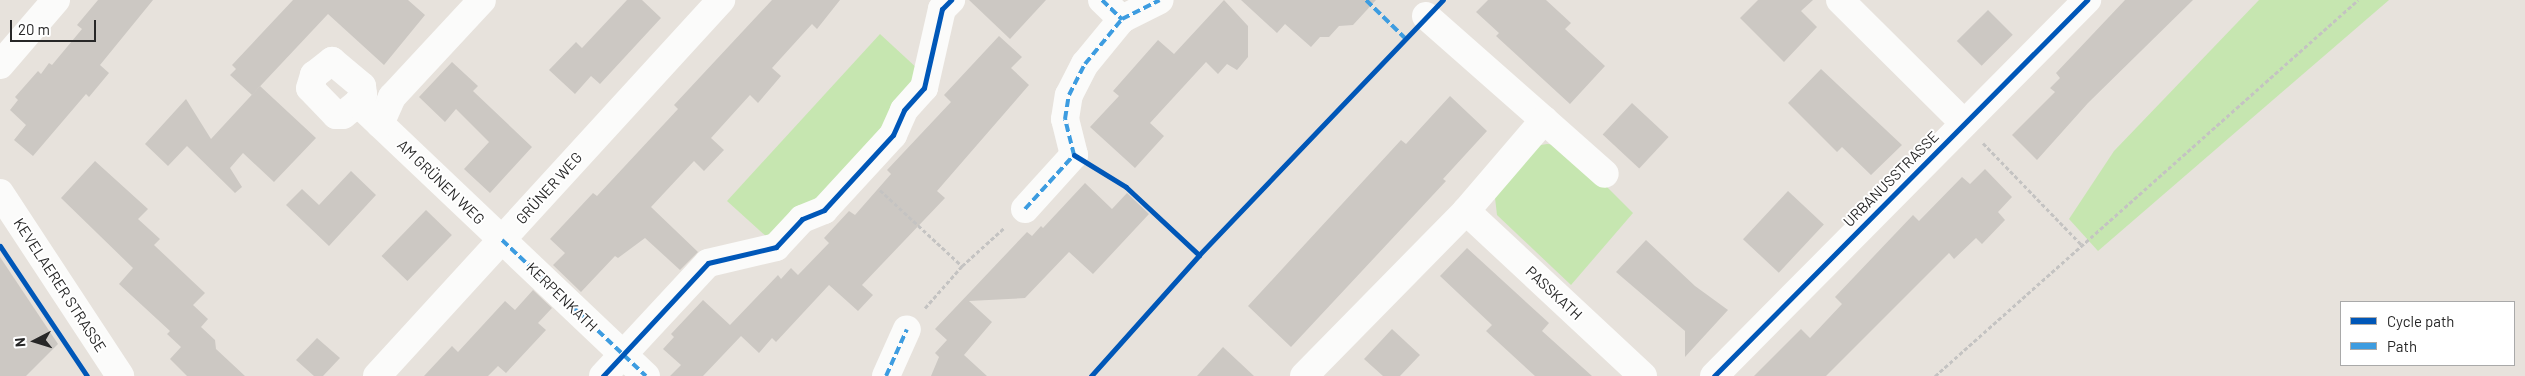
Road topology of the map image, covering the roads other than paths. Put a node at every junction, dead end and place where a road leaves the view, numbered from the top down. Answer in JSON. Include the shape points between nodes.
{"nodes":[{"id":1,"x":56,"y":0,"type":"edge"},
{"id":2,"x":482,"y":0,"type":"edge"},
{"id":3,"x":721,"y":0,"type":"edge"},
{"id":4,"x":951,"y":0,"type":"edge"},
{"id":5,"x":1102,"y":0,"type":"edge"},
{"id":6,"x":1160,"y":0,"type":"edge"},
{"id":7,"x":1840,"y":0,"type":"edge"},
{"id":8,"x":2087,"y":0,"type":"edge"},
{"id":9,"x":1426,"y":16,"type":"dead end"},
{"id":10,"x":1122,"y":18,"type":"junction"},
{"id":11,"x":0,"y":65,"type":"edge"},
{"id":12,"x":358,"y":103,"type":"dead end"},
{"id":13,"x":1544,"y":120,"type":"junction"},
{"id":14,"x":1964,"y":123,"type":"junction"},
{"id":15,"x":380,"y":124,"type":"junction"},
{"id":16,"x":1604,"y":174,"type":"dead end"},
{"id":17,"x":0,"y":194,"type":"edge"},
{"id":18,"x":1025,"y":209,"type":"road end"},
{"id":19,"x":1466,"y":211,"type":"junction"},
{"id":20,"x":502,"y":240,"type":"junction"},
{"id":21,"x":907,"y":329,"type":"road end"},
{"id":22,"x":622,"y":355,"type":"junction"},
{"id":23,"x":120,"y":376,"type":"edge"},
{"id":24,"x":377,"y":376,"type":"edge"},
{"id":25,"x":603,"y":376,"type":"edge"},
{"id":26,"x":646,"y":376,"type":"edge"},
{"id":27,"x":886,"y":376,"type":"edge"},
{"id":28,"x":1304,"y":376,"type":"edge"},
{"id":29,"x":1643,"y":376,"type":"edge"},
{"id":30,"x":1714,"y":376,"type":"edge"}],
"edges":[{"from":1,"to":11,"type":"street"},
{"from":2,"to":15,"type":"street","via":[[392,97]]},
{"from":3,"to":20,"type":"street","name":"GRÜNER WEG"},
{"from":4,"to":22,"type":"street","via":[[942,9],[924,88],[904,110],[893,135],[824,210],[802,219],[776,247],[708,263]]},
{"from":5,"to":10,"type":"street"},
{"from":6,"to":10,"type":"street"},
{"from":7,"to":14,"type":"street"},
{"from":8,"to":14,"type":"street","name":"URBANUSSTRASSE"},
{"from":9,"to":13,"type":"street"},
{"from":10,"to":18,"type":"street","via":[[1085,64],[1069,95],[1065,119],[1074,155]]},
{"from":12,"to":15,"type":"street","name":"AM GRÜNEN WEG"},
{"from":13,"to":16,"type":"street"},
{"from":13,"to":19,"type":"street"},
{"from":14,"to":30,"type":"street","name":"URBANUSSTRASSE"},
{"from":15,"to":20,"type":"street","name":"AM GRÜNEN WEG"},
{"from":17,"to":23,"type":"street","name":"KEVELAERER STRASSE"},
{"from":19,"to":28,"type":"street"},
{"from":19,"to":29,"type":"street","name":"PASSKATH"},
{"from":20,"to":22,"type":"street","name":"KERPENKATH"},
{"from":20,"to":24,"type":"street","name":"GRÜNER WEG"},
{"from":21,"to":27,"type":"street"},
{"from":22,"to":25,"type":"street"},
{"from":22,"to":26,"type":"street","name":"KERPENKATH"}]}
